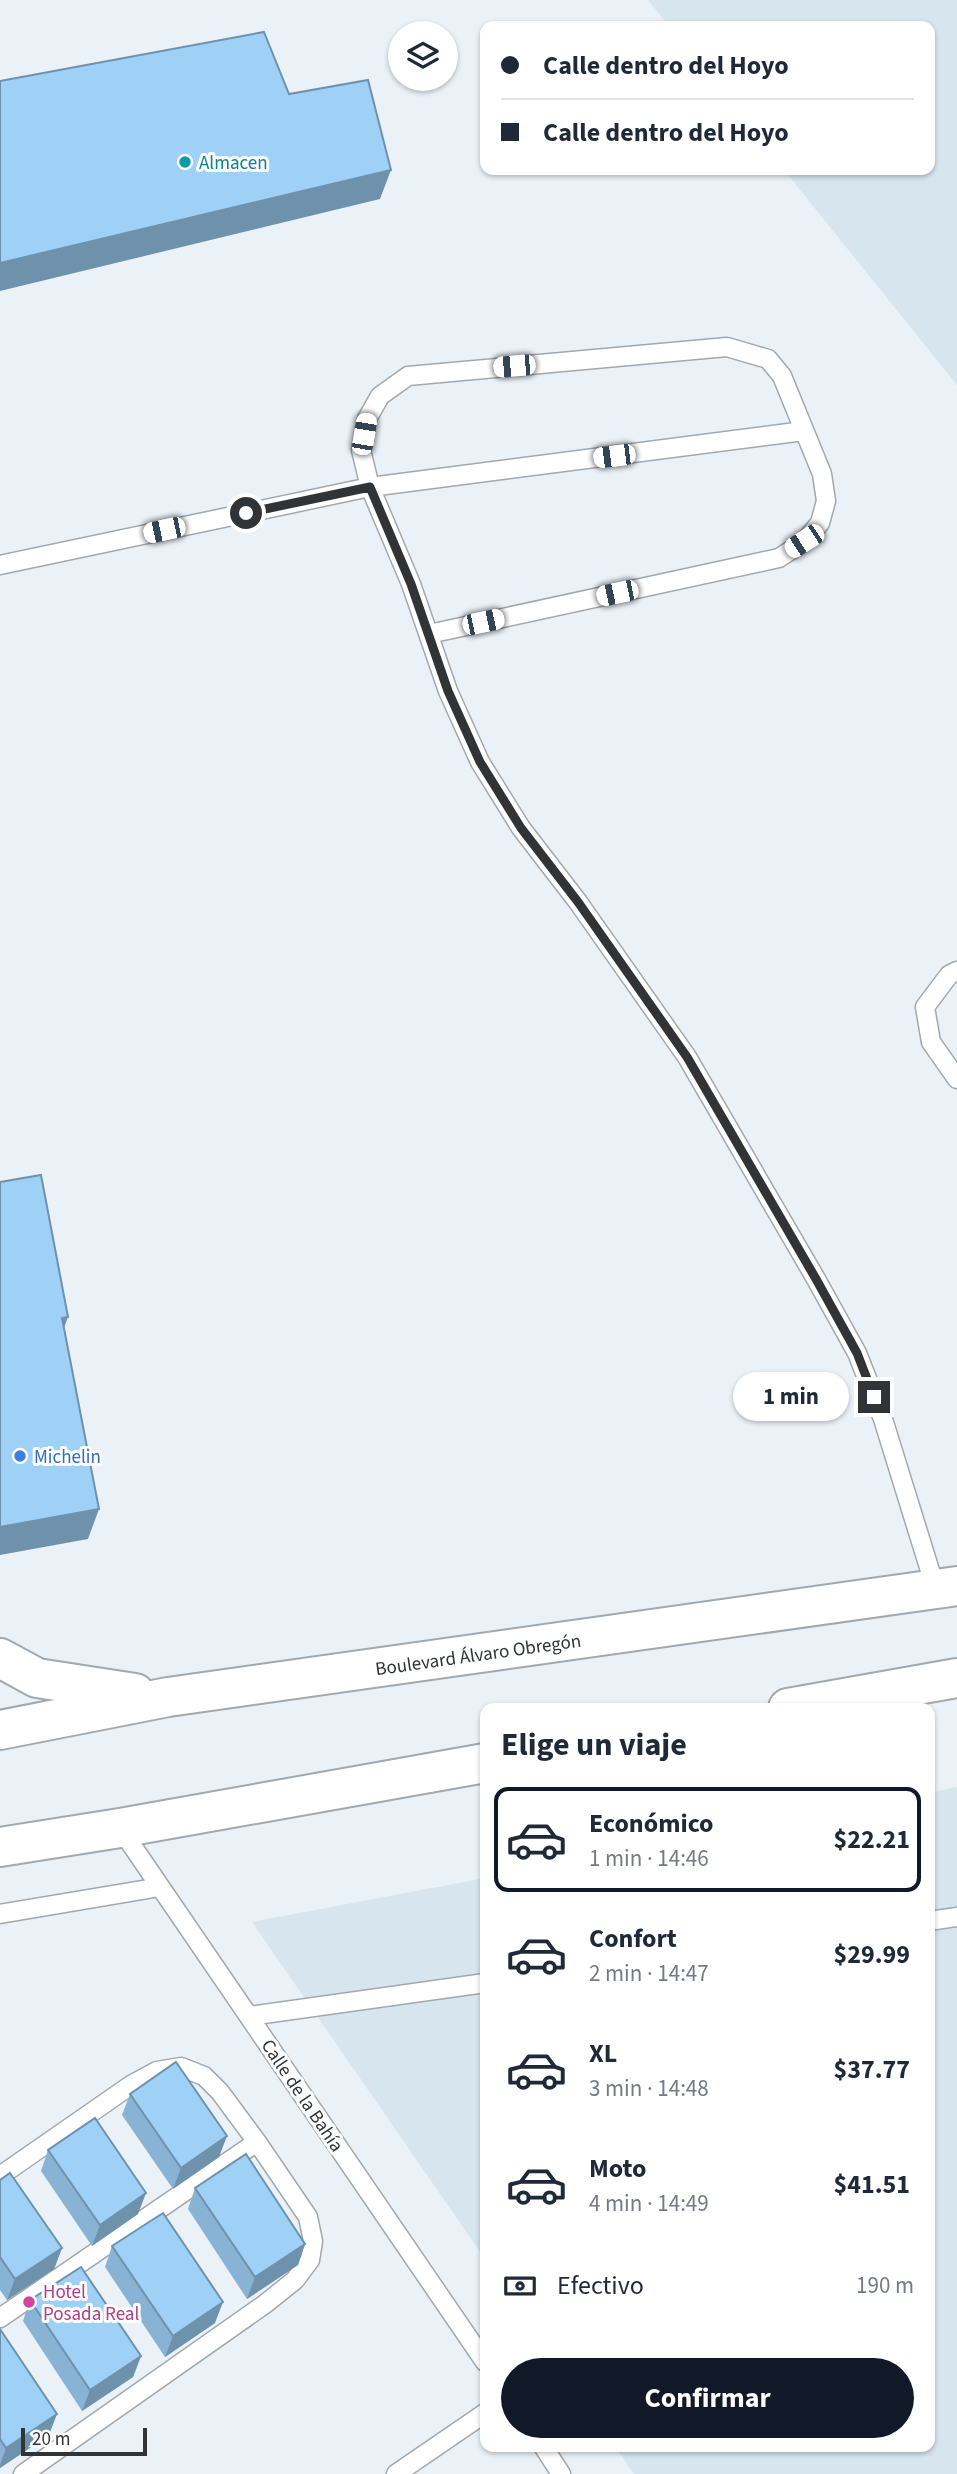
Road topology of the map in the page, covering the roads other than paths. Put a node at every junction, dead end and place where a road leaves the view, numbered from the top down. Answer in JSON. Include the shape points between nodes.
{"nodes":[{"id":1,"x":804,"y":431,"type":"junction"},
{"id":2,"x":370,"y":487,"type":"junction"},
{"id":3,"x":0,"y":565,"type":"edge"},
{"id":4,"x":429,"y":634,"type":"junction"},
{"id":5,"x":957,"y":971,"type":"edge"},
{"id":6,"x":957,"y":1079,"type":"edge"},
{"id":7,"x":946,"y":1588,"type":"edge"},
{"id":8,"x":0,"y":1658,"type":"edge"},
{"id":9,"x":957,"y":1678,"type":"edge"},
{"id":10,"x":168,"y":1697,"type":"junction"},
{"id":11,"x":816,"y":1703,"type":"edge"},
{"id":12,"x":0,"y":1730,"type":"edge"},
{"id":13,"x":480,"y":1764,"type":"edge"},
{"id":14,"x":120,"y":1828,"type":"junction"},
{"id":15,"x":0,"y":1847,"type":"edge"},
{"id":16,"x":160,"y":1886,"type":"junction"},
{"id":17,"x":0,"y":1914,"type":"edge"},
{"id":18,"x":957,"y":1917,"type":"edge"},
{"id":19,"x":935,"y":1920,"type":"edge"},
{"id":20,"x":480,"y":1984,"type":"edge"},
{"id":21,"x":249,"y":2016,"type":"junction"},
{"id":22,"x":257,"y":2142,"type":"junction"},
{"id":23,"x":2,"y":2172,"type":"edge"},
{"id":24,"x":0,"y":2318,"type":"edge"},
{"id":25,"x":480,"y":2355,"type":"edge"},
{"id":26,"x":480,"y":2416,"type":"edge"},
{"id":27,"x":547,"y":2452,"type":"edge"},
{"id":28,"x":23,"y":2474,"type":"edge"},
{"id":29,"x":396,"y":2474,"type":"edge"},
{"id":30,"x":561,"y":2474,"type":"edge"}],
"edges":[{"from":1,"to":2,"type":"lane"},
{"from":1,"to":2,"type":"lane","via":[[782,376],[768,359],[727,347],[408,376],[380,396],[367,419],[361,450]]},
{"from":1,"to":4,"type":"lane","via":[[822,474],[826,500],[820,523],[779,558]]},
{"from":2,"to":3,"type":"lane"},
{"from":2,"to":4,"type":"lane"},
{"from":4,"to":7,"type":"lane","via":[[480,762],[521,828],[687,1057],[857,1353]]},
{"from":5,"to":6,"type":"lane","via":[[925,1007],[931,1042]]},
{"from":7,"to":10,"type":"highway","name":"Boulevard Álvaro Obregón"},
{"from":8,"to":10,"type":"highway","via":[[37,1678]]},
{"from":9,"to":11,"type":"highway"},
{"from":10,"to":12,"type":"highway","name":"Boulevard Álvaro Obregón"},
{"from":13,"to":14,"type":"highway"},
{"from":14,"to":15,"type":"highway"},
{"from":14,"to":16,"type":"lane","name":"Calle de la Bahía"},
{"from":16,"to":17,"type":"lane"},
{"from":16,"to":21,"type":"lane","name":"Calle de la Bahía"},
{"from":18,"to":19,"type":"lane"},
{"from":20,"to":21,"type":"lane"},
{"from":21,"to":25,"type":"lane","name":"Calle de la Bahía"},
{"from":22,"to":23,"type":"lane","via":[[204,2076],[181,2067],[157,2071],[131,2085]]},
{"from":22,"to":24,"type":"lane"},
{"from":22,"to":28,"type":"lane","via":[[308,2217],[313,2241],[310,2260],[295,2280],[265,2304]]},
{"from":26,"to":29,"type":"lane"},
{"from":27,"to":30,"type":"lane"}]}
